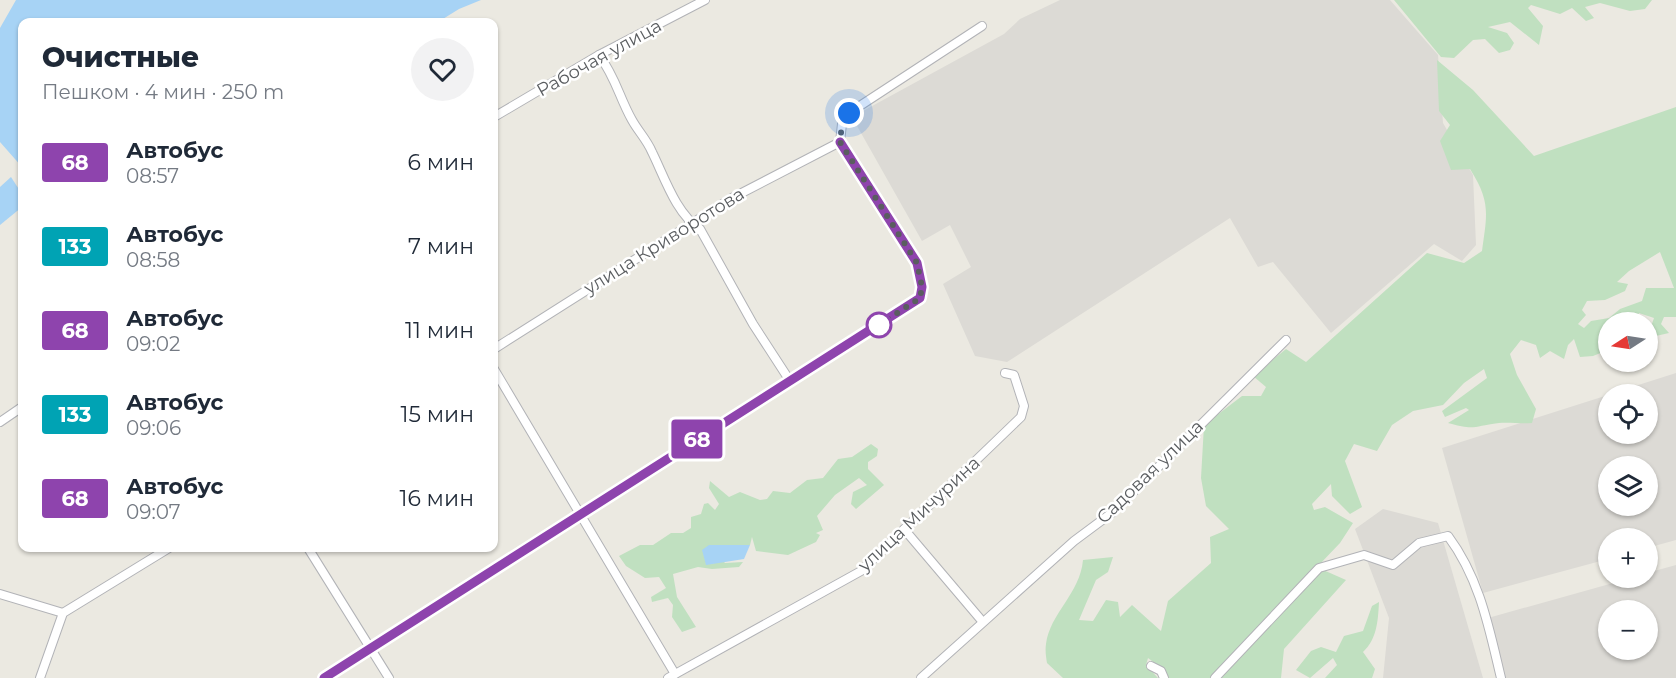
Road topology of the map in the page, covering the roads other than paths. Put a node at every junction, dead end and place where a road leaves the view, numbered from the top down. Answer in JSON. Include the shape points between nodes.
{"nodes":[{"id":1,"x":705,"y":0,"type":"edge"},
{"id":2,"x":982,"y":27,"type":"dead end"},
{"id":3,"x":599,"y":55,"type":"junction"},
{"id":4,"x":498,"y":115,"type":"edge"},
{"id":5,"x":840,"y":142,"type":"junction"},
{"id":6,"x":691,"y":224,"type":"junction"},
{"id":7,"x":1286,"y":340,"type":"dead end"},
{"id":8,"x":498,"y":346,"type":"edge"},
{"id":9,"x":1005,"y":373,"type":"dead end"},
{"id":10,"x":498,"y":376,"type":"edge"},
{"id":11,"x":790,"y":381,"type":"junction"},
{"id":12,"x":18,"y":410,"type":"edge"},
{"id":13,"x":0,"y":422,"type":"edge"},
{"id":14,"x":578,"y":515,"type":"junction"},
{"id":15,"x":904,"y":529,"type":"junction"},
{"id":16,"x":162,"y":552,"type":"edge"},
{"id":17,"x":311,"y":552,"type":"edge"},
{"id":18,"x":0,"y":594,"type":"edge"},
{"id":19,"x":63,"y":613,"type":"junction"},
{"id":20,"x":982,"y":621,"type":"junction"},
{"id":21,"x":371,"y":648,"type":"junction"},
{"id":22,"x":1151,"y":666,"type":"dead end"},
{"id":23,"x":671,"y":676,"type":"edge"},
{"id":24,"x":40,"y":678,"type":"edge"},
{"id":25,"x":324,"y":678,"type":"edge"},
{"id":26,"x":389,"y":678,"type":"edge"},
{"id":27,"x":921,"y":678,"type":"edge"},
{"id":28,"x":1164,"y":678,"type":"edge"},
{"id":29,"x":1215,"y":678,"type":"edge"},
{"id":30,"x":1501,"y":678,"type":"edge"}],
"edges":[{"from":1,"to":3,"type":"street","name":"Рабочая улица"},
{"from":2,"to":5,"type":"street","via":[[849,113],[842,124]]},
{"from":3,"to":4,"type":"street","name":"Рабочая улица"},
{"from":3,"to":6,"type":"street","via":[[614,75],[632,119]]},
{"from":5,"to":6,"type":"street","name":"улица Криворотова","via":[[769,177]]},
{"from":5,"to":11,"type":"street","via":[[917,263],[920,298]]},
{"from":6,"to":8,"type":"street","name":"улица Криворотова"},
{"from":6,"to":11,"type":"street","via":[[700,229]]},
{"from":7,"to":20,"type":"street","name":"Садовая улица","via":[[1113,512]]},
{"from":9,"to":15,"type":"street","name":"улица Мичурина","via":[[1014,375],[1024,406],[1021,417]]},
{"from":10,"to":14,"type":"street"},
{"from":11,"to":14,"type":"street"},
{"from":12,"to":13,"type":"street"},
{"from":14,"to":21,"type":"street"},
{"from":14,"to":23,"type":"street"},
{"from":15,"to":20,"type":"street"},
{"from":15,"to":23,"type":"street","name":"улица Мичурина","via":[[861,571]]},
{"from":16,"to":19,"type":"street"},
{"from":17,"to":21,"type":"street"},
{"from":18,"to":19,"type":"street"},
{"from":19,"to":24,"type":"street"},
{"from":20,"to":27,"type":"street","name":"Садовая улица"},
{"from":21,"to":25,"type":"street"},
{"from":21,"to":26,"type":"street"},
{"from":22,"to":28,"type":"street","via":[[1161,671]]},
{"from":29,"to":30,"type":"street","via":[[1319,568],[1364,555],[1393,565],[1419,543],[1448,536],[1474,580]]}]}
